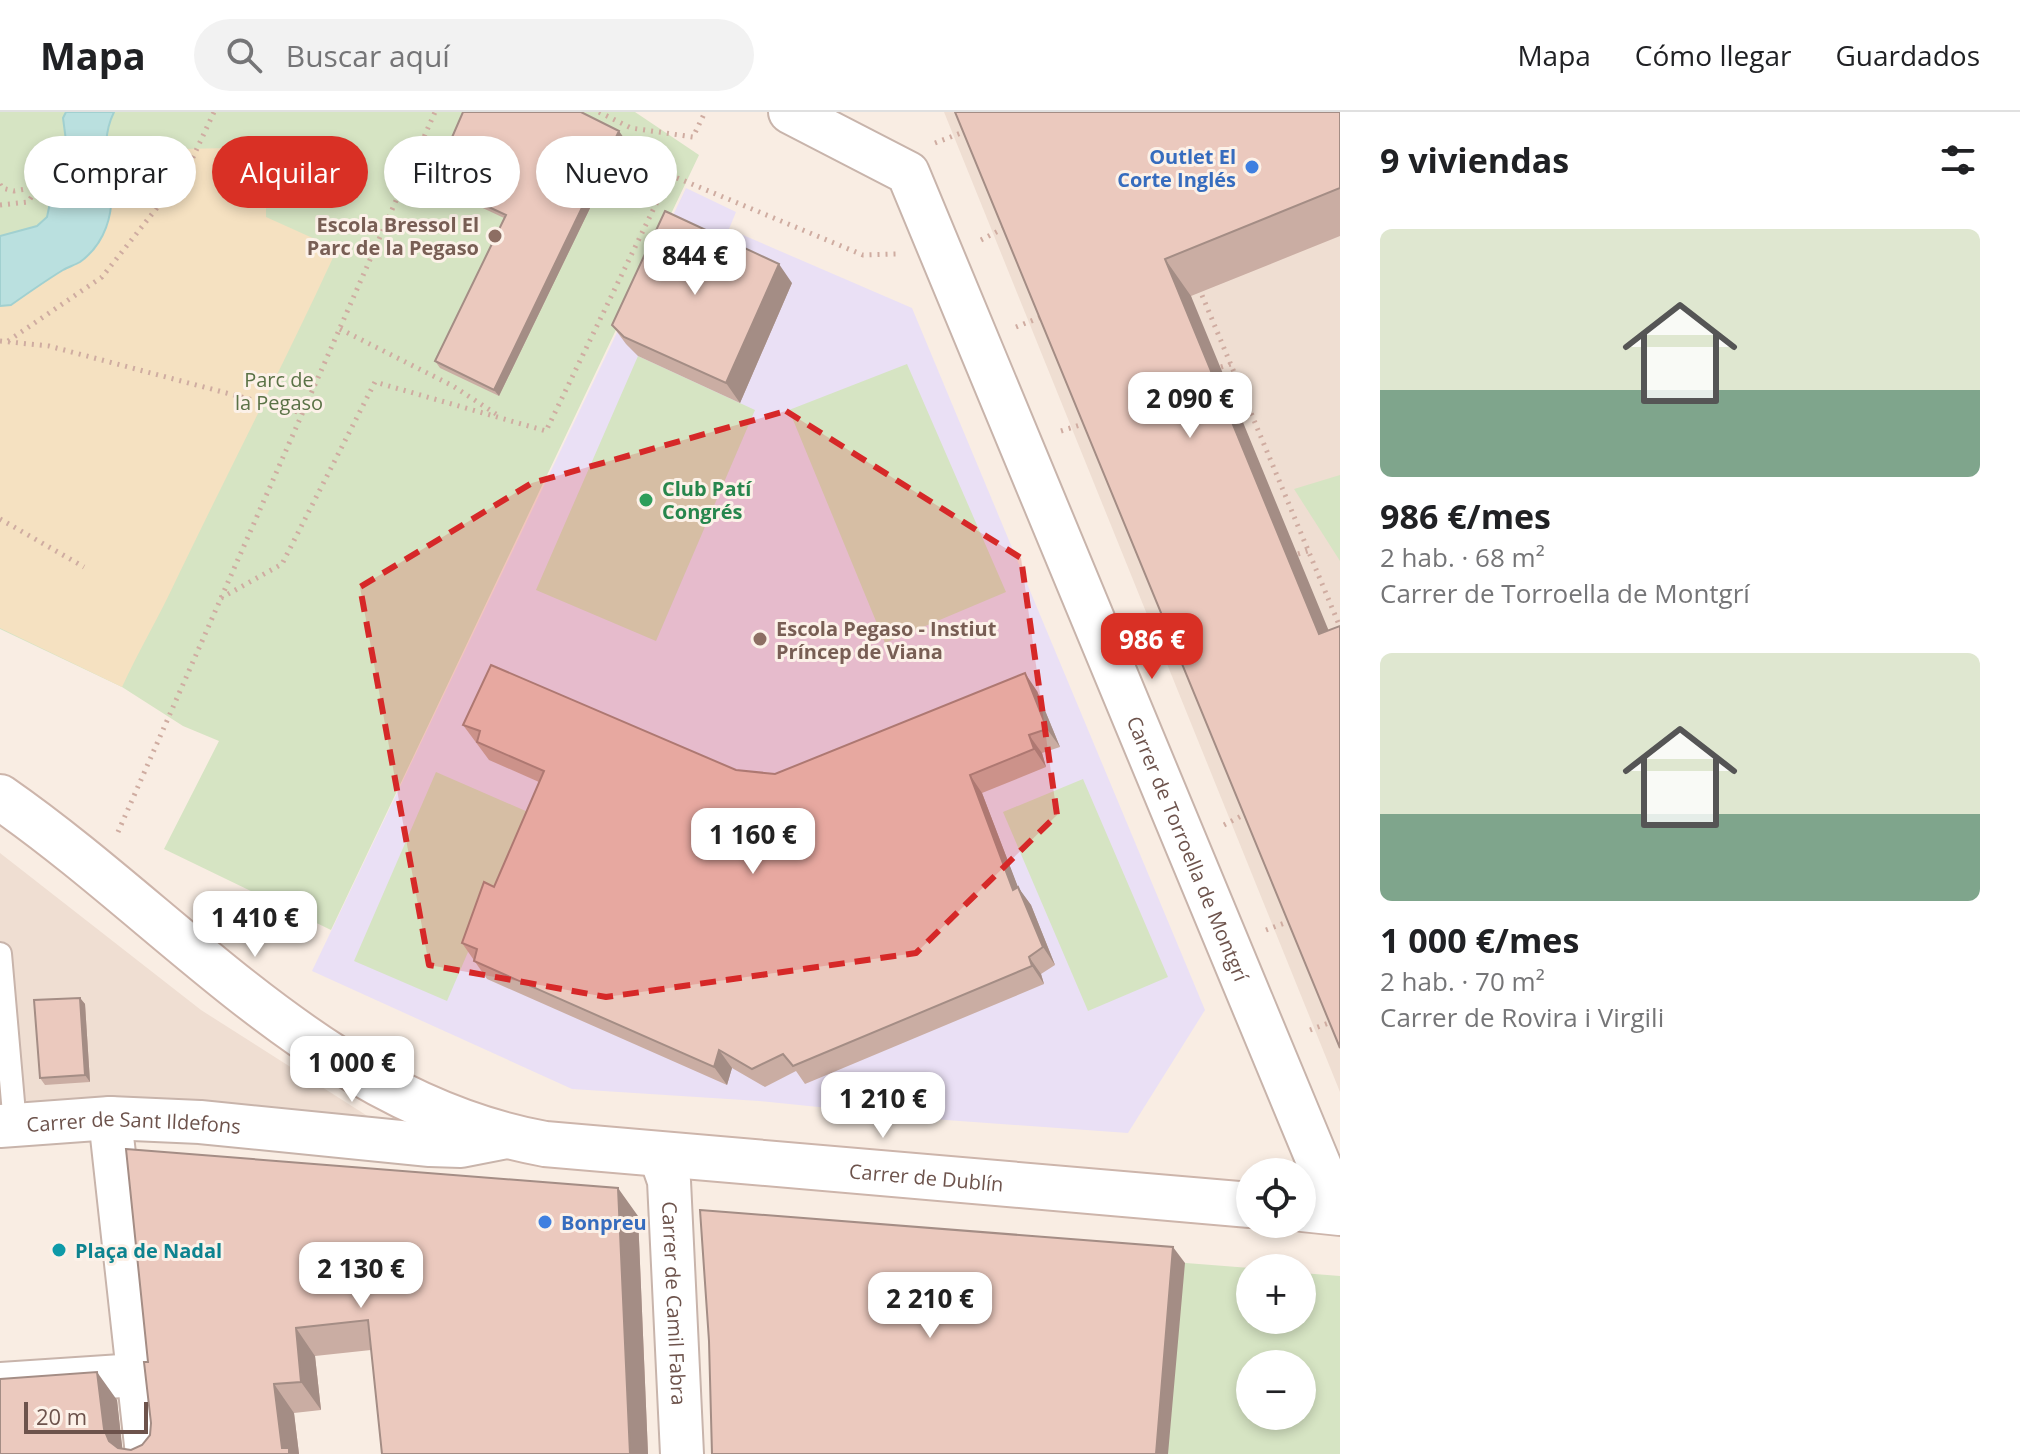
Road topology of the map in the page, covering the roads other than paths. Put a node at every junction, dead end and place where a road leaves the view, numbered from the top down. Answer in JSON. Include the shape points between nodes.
{"nodes":[{"id":1,"x":790,"y":112,"type":"edge"},
{"id":2,"x":0,"y":797,"type":"edge"},
{"id":3,"x":0,"y":954,"type":"edge"},
{"id":4,"x":110,"y":1118,"type":"junction"},
{"id":5,"x":8,"y":1125,"type":"edge"},
{"id":6,"x":507,"y":1137,"type":"junction"},
{"id":7,"x":660,"y":1155,"type":"junction"},
{"id":8,"x":1236,"y":1204,"type":"edge"},
{"id":9,"x":1327,"y":1211,"type":"edge"},
{"id":10,"x":137,"y":1375,"type":"junction"},
{"id":11,"x":0,"y":1384,"type":"edge"},
{"id":12,"x":147,"y":1454,"type":"edge"},
{"id":13,"x":682,"y":1454,"type":"edge"}],
"edges":[{"from":1,"to":9,"type":"street","name":"Carrer de Torroella de Montgrí","via":[[908,173]]},
{"from":2,"to":6,"type":"main road","name":"Carrer de Dublín","via":[[229,982],[326,1053],[397,1094]]},
{"from":3,"to":5,"type":"lane"},
{"from":4,"to":5,"type":"street","name":"Carrer de Sant Ildefons"},
{"from":4,"to":6,"type":"street","name":"Carrer de Sant Ildefons","via":[[430,1145],[461,1146]]},
{"from":4,"to":10,"type":"street"},
{"from":6,"to":7,"type":"main road","name":"Carrer de Dublín"},
{"from":7,"to":8,"type":"main road","name":"Carrer de Dublín"},
{"from":7,"to":13,"type":"street","name":"Carrer de Camil Fabra","via":[[669,1181]]},
{"from":10,"to":11,"type":"street"},
{"from":10,"to":12,"type":"street"}]}
